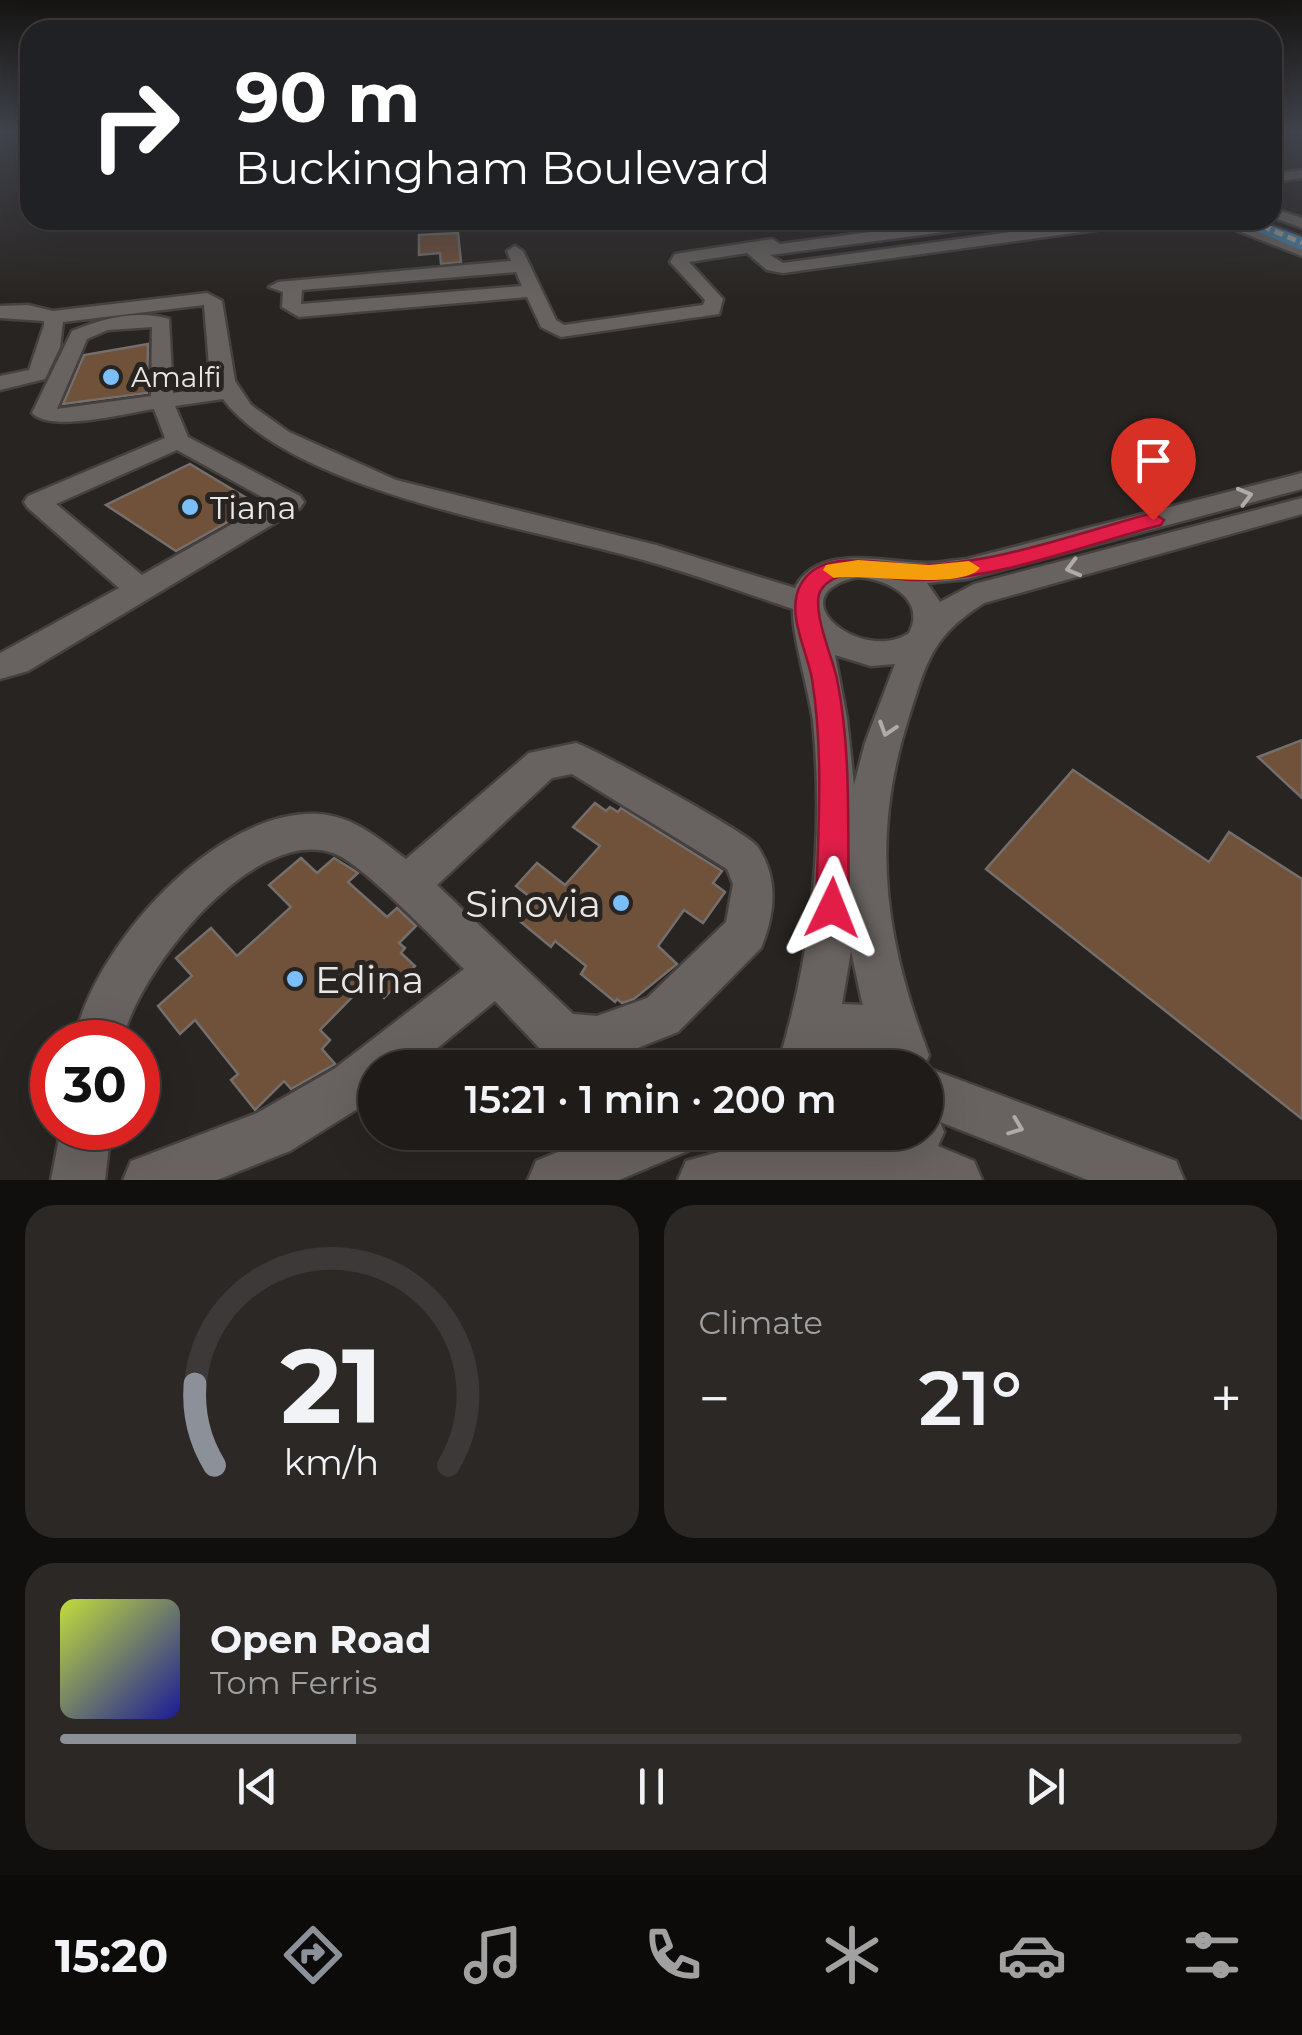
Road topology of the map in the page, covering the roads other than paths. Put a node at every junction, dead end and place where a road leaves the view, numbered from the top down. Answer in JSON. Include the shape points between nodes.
{"nodes":[{"id":1,"x":889,"y":230,"type":"edge"},
{"id":2,"x":924,"y":230,"type":"edge"},
{"id":3,"x":1063,"y":230,"type":"edge"},
{"id":4,"x":1244,"y":230,"type":"edge"},
{"id":5,"x":1265,"y":230,"type":"edge"},
{"id":6,"x":909,"y":232,"type":"junction"},
{"id":7,"x":1302,"y":244,"type":"edge"},
{"id":8,"x":938,"y":248,"type":"junction"},
{"id":9,"x":1302,"y":252,"type":"edge"},
{"id":10,"x":532,"y":291,"type":"junction"},
{"id":11,"x":0,"y":312,"type":"edge"},
{"id":12,"x":53,"y":317,"type":"junction"},
{"id":13,"x":62,"y":346,"type":"junction"},
{"id":14,"x":0,"y":383,"type":"edge"},
{"id":15,"x":226,"y":392,"type":"junction"},
{"id":16,"x":162,"y":401,"type":"junction"},
{"id":17,"x":178,"y":441,"type":"junction"},
{"id":18,"x":1302,"y":481,"type":"edge"},
{"id":19,"x":1302,"y":506,"type":"edge"},
{"id":20,"x":878,"y":569,"type":"junction"},
{"id":21,"x":139,"y":589,"type":"junction"},
{"id":22,"x":806,"y":609,"type":"junction"},
{"id":23,"x":924,"y":637,"type":"junction"},
{"id":24,"x":0,"y":666,"type":"edge"},
{"id":25,"x":406,"y":884,"type":"junction"},
{"id":26,"x":496,"y":972,"type":"junction"},
{"id":27,"x":101,"y":1020,"type":"edge"},
{"id":28,"x":806,"y":1050,"type":"edge"},
{"id":29,"x":812,"y":1050,"type":"edge"},
{"id":30,"x":897,"y":1050,"type":"edge"},
{"id":31,"x":906,"y":1050,"type":"edge"},
{"id":32,"x":943,"y":1086,"type":"edge"},
{"id":33,"x":83,"y":1150,"type":"edge"},
{"id":34,"x":628,"y":1150,"type":"edge"},
{"id":35,"x":849,"y":1150,"type":"edge"},
{"id":36,"x":882,"y":1150,"type":"edge"},
{"id":37,"x":1133,"y":1175,"type":"edge"},
{"id":38,"x":78,"y":1180,"type":"edge"},
{"id":39,"x":150,"y":1180,"type":"edge"},
{"id":40,"x":556,"y":1180,"type":"edge"},
{"id":41,"x":705,"y":1180,"type":"edge"},
{"id":42,"x":954,"y":1180,"type":"edge"}],
"edges":[{"from":1,"to":10,"type":"street","via":[[680,258],[714,298],[712,310],[562,331],[548,323]]},
{"from":2,"to":6,"type":"street"},
{"from":3,"to":8,"type":"street"},
{"from":4,"to":9,"type":"street"},
{"from":5,"to":7,"type":"main road"},
{"from":6,"to":8,"type":"street"},
{"from":6,"to":8,"type":"street","via":[[754,252],[783,268]]},
{"from":10,"to":10,"type":"street","via":[[517,259],[285,286],[292,310],[299,312]]},
{"from":11,"to":12,"type":"street"},
{"from":12,"to":13,"type":"street"},
{"from":12,"to":15,"type":"street","via":[[207,299],[213,302]]},
{"from":13,"to":14,"type":"street","via":[[36,374]]},
{"from":13,"to":16,"type":"street","via":[[92,327],[162,322]]},
{"from":13,"to":16,"type":"street","via":[[47,416]]},
{"from":15,"to":16,"type":"street"},
{"from":15,"to":22,"type":"street","via":[[265,428],[388,486],[656,554]]},
{"from":16,"to":17,"type":"street"},
{"from":17,"to":21,"type":"street","via":[[37,502]]},
{"from":17,"to":21,"type":"street","via":[[291,502]]},
{"from":20,"to":18,"type":"street","one_way":true,"via":[[967,569]]},
{"from":19,"to":23,"type":"street","one_way":true,"via":[[974,596],[940,616]]},
{"from":20,"to":22,"type":"street","via":[[831,571],[812,584]]},
{"from":20,"to":23,"type":"street","via":[[906,581],[924,599],[931,621]]},
{"from":21,"to":24,"type":"street"},
{"from":22,"to":23,"type":"street","via":[[830,640],[864,653],[895,653]]},
{"from":22,"to":28,"type":"street","via":[[826,690],[835,829],[826,976]]},
{"from":23,"to":31,"type":"street","one_way":true,"via":[[880,749],[864,862],[870,956]]},
{"from":25,"to":26,"type":"street"},
{"from":25,"to":26,"type":"street","via":[[542,764],[576,758],[741,856],[754,884],[746,933],[662,1016],[597,1040],[562,1036]]},
{"from":25,"to":27,"type":"street","via":[[344,838],[307,832],[263,841],[189,893]]},
{"from":26,"to":39,"type":"street","via":[[351,1086],[272,1133]]},
{"from":29,"to":30,"type":"street","via":[[832,1028],[850,1026],[869,1028]]},
{"from":32,"to":37,"type":"street","one_way":true},
{"from":33,"to":38,"type":"street"},
{"from":34,"to":40,"type":"street"},
{"from":35,"to":41,"type":"street"},
{"from":36,"to":42,"type":"street"}]}
